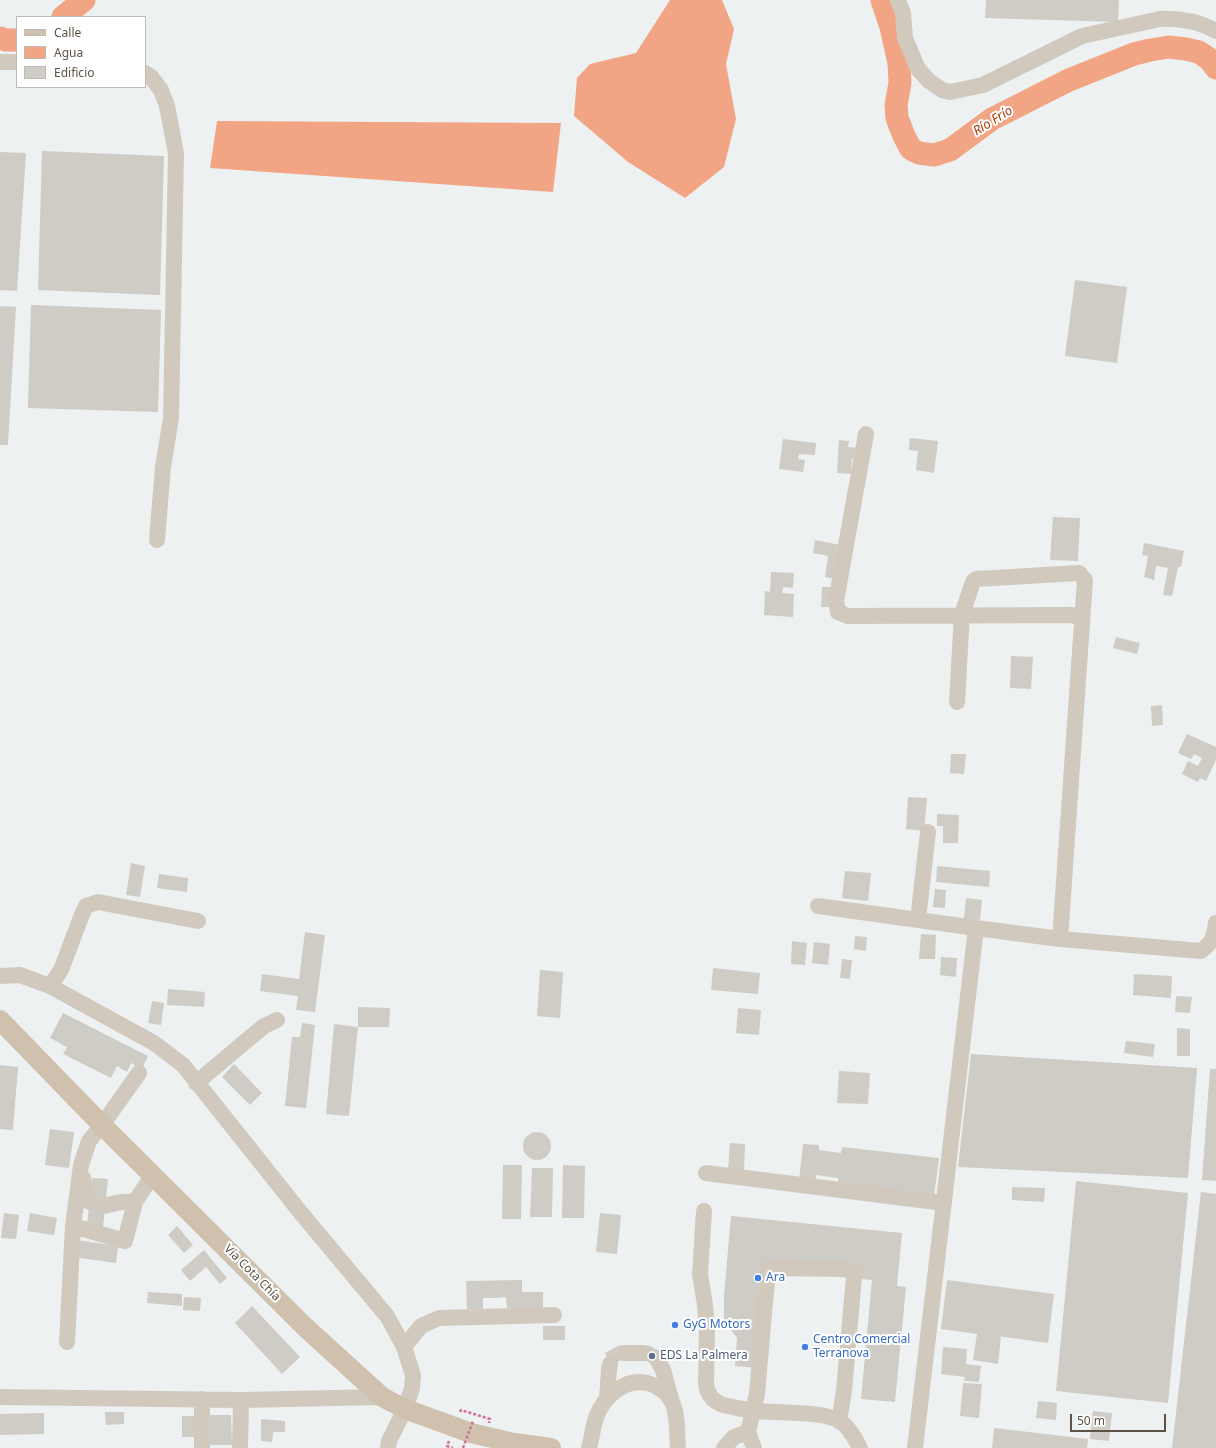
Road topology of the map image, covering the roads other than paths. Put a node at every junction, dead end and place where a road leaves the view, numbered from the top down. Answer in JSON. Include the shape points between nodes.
{"nodes":[{"id":1,"x":898,"y":0,"type":"edge"},
{"id":2,"x":1216,"y":31,"type":"edge"},
{"id":3,"x":0,"y":62,"type":"edge"},
{"id":4,"x":16,"y":62,"type":"edge"},
{"id":5,"x":146,"y":74,"type":"edge"},
{"id":6,"x":866,"y":434,"type":"dead end"},
{"id":7,"x":157,"y":540,"type":"dead end"},
{"id":8,"x":962,"y":614,"type":"junction"},
{"id":9,"x":1082,"y":618,"type":"junction"},
{"id":10,"x":957,"y":702,"type":"dead end"},
{"id":11,"x":928,"y":832,"type":"dead end"},
{"id":12,"x":818,"y":906,"type":"dead end"},
{"id":13,"x":918,"y":920,"type":"junction"},
{"id":14,"x":198,"y":921,"type":"dead end"},
{"id":15,"x":1216,"y":923,"type":"edge"},
{"id":16,"x":976,"y":928,"type":"junction"},
{"id":17,"x":1060,"y":939,"type":"junction"},
{"id":18,"x":1213,"y":944,"type":"edge"},
{"id":19,"x":0,"y":976,"type":"edge"},
{"id":20,"x":50,"y":986,"type":"junction"},
{"id":21,"x":0,"y":1020,"type":"edge"},
{"id":22,"x":277,"y":1020,"type":"dead end"},
{"id":23,"x":138,"y":1073,"type":"dead end"},
{"id":24,"x":196,"y":1083,"type":"junction"},
{"id":25,"x":102,"y":1125,"type":"junction"},
{"id":26,"x":81,"y":1165,"type":"junction"},
{"id":27,"x":706,"y":1173,"type":"dead end"},
{"id":28,"x":152,"y":1176,"type":"junction"},
{"id":29,"x":90,"y":1202,"type":"dead end"},
{"id":30,"x":136,"y":1202,"type":"junction"},
{"id":31,"x":944,"y":1203,"type":"junction"},
{"id":32,"x":105,"y":1206,"type":"dead end"},
{"id":33,"x":704,"y":1211,"type":"dead end"},
{"id":34,"x":73,"y":1226,"type":"junction"},
{"id":35,"x":554,"y":1315,"type":"dead end"},
{"id":36,"x":67,"y":1342,"type":"dead end"},
{"id":37,"x":404,"y":1347,"type":"junction"},
{"id":38,"x":624,"y":1353,"type":"dead end"},
{"id":39,"x":644,"y":1353,"type":"dead end"},
{"id":40,"x":658,"y":1361,"type":"dead end"},
{"id":41,"x":610,"y":1364,"type":"dead end"},
{"id":42,"x":0,"y":1397,"type":"edge"},
{"id":43,"x":382,"y":1397,"type":"junction"},
{"id":44,"x":202,"y":1399,"type":"junction"},
{"id":45,"x":607,"y":1399,"type":"junction"},
{"id":46,"x":241,"y":1400,"type":"junction"},
{"id":47,"x":672,"y":1400,"type":"junction"},
{"id":48,"x":405,"y":1409,"type":"junction"},
{"id":49,"x":753,"y":1411,"type":"junction"},
{"id":50,"x":839,"y":1421,"type":"junction"},
{"id":51,"x":748,"y":1432,"type":"junction"},
{"id":52,"x":484,"y":1442,"type":"edge"},
{"id":53,"x":202,"y":1448,"type":"edge"},
{"id":54,"x":240,"y":1448,"type":"edge"},
{"id":55,"x":388,"y":1448,"type":"edge"},
{"id":56,"x":551,"y":1448,"type":"edge"},
{"id":57,"x":590,"y":1448,"type":"edge"},
{"id":58,"x":678,"y":1448,"type":"edge"},
{"id":59,"x":724,"y":1448,"type":"edge"},
{"id":60,"x":754,"y":1448,"type":"edge"},
{"id":61,"x":860,"y":1448,"type":"edge"},
{"id":62,"x":915,"y":1448,"type":"edge"}],
"edges":[{"from":1,"to":2,"type":"street","via":[[903,13],[905,38],[918,69],[935,86],[950,92],[984,85],[1082,36],[1172,18],[1196,22]]},
{"from":3,"to":4,"type":"street"},
{"from":5,"to":7,"type":"street","via":[[161,90],[167,106],[176,153],[171,418],[163,467]]},
{"from":6,"to":8,"type":"street","via":[[836,601],[838,612],[848,616]]},
{"from":8,"to":9,"type":"street","via":[[1072,614]]},
{"from":8,"to":9,"type":"street","via":[[970,587],[976,580],[1078,573],[1085,580]]},
{"from":8,"to":10,"type":"street"},
{"from":9,"to":17,"type":"street"},
{"from":11,"to":13,"type":"street"},
{"from":12,"to":13,"type":"street"},
{"from":13,"to":16,"type":"street"},
{"from":14,"to":20,"type":"street","via":[[98,902],[86,906],[61,970]]},
{"from":15,"to":18,"type":"street"},
{"from":16,"to":17,"type":"street"},
{"from":16,"to":31,"type":"street"},
{"from":17,"to":18,"type":"street","via":[[1201,950]]},
{"from":19,"to":20,"type":"street","via":[[20,975]]},
{"from":20,"to":24,"type":"street","via":[[154,1043],[183,1065]]},
{"from":21,"to":25,"type":"main road","name":"Vía Cota Chía"},
{"from":22,"to":24,"type":"street","via":[[264,1026]]},
{"from":23,"to":25,"type":"street"},
{"from":24,"to":37,"type":"street","via":[[387,1316]]},
{"from":25,"to":26,"type":"street","via":[[88,1141]]},
{"from":25,"to":28,"type":"main road","name":"Vía Cota Chía"},
{"from":26,"to":29,"type":"street","via":[[84,1188]]},
{"from":26,"to":34,"type":"street"},
{"from":27,"to":31,"type":"street"},
{"from":28,"to":30,"type":"street"},
{"from":28,"to":43,"type":"main road","name":"Vía Cota Chía","via":[[305,1327]]},
{"from":30,"to":32,"type":"street","via":[[116,1202]]},
{"from":30,"to":34,"type":"street","via":[[125,1241]]},
{"from":31,"to":62,"type":"street"},
{"from":33,"to":49,"type":"street","via":[[700,1274],[707,1330],[707,1389],[711,1398],[721,1404]]},
{"from":34,"to":36,"type":"street"},
{"from":35,"to":37,"type":"street","via":[[439,1318],[421,1326]]},
{"from":37,"to":48,"type":"street","via":[[413,1375],[412,1388]]},
{"from":38,"to":39,"type":"street"},
{"from":40,"to":47,"type":"street"},
{"from":41,"to":45,"type":"street"},
{"from":42,"to":44,"type":"street"},
{"from":43,"to":46,"type":"street"},
{"from":43,"to":48,"type":"main road","name":"Vía Cota Chía"},
{"from":44,"to":46,"type":"street"},
{"from":44,"to":53,"type":"street"},
{"from":45,"to":47,"type":"street","via":[[627,1384],[641,1382],[659,1387]]},
{"from":45,"to":57,"type":"street","via":[[597,1416]]},
{"from":46,"to":54,"type":"street"},
{"from":47,"to":58,"type":"street"},
{"from":48,"to":52,"type":"main road","name":"Vía Cota Chía","via":[[471,1433]]},
{"from":48,"to":55,"type":"street"},
{"from":49,"to":50,"type":"street","via":[[813,1414]]},
{"from":49,"to":50,"type":"street","via":[[757,1394],[768,1268],[849,1269],[854,1276]]},
{"from":49,"to":51,"type":"street"},
{"from":50,"to":61,"type":"street","via":[[847,1427]]},
{"from":51,"to":59,"type":"street","via":[[734,1437]]},
{"from":51,"to":60,"type":"street"},
{"from":52,"to":56,"type":"main road","name":"Vía Cota Chía"}]}
